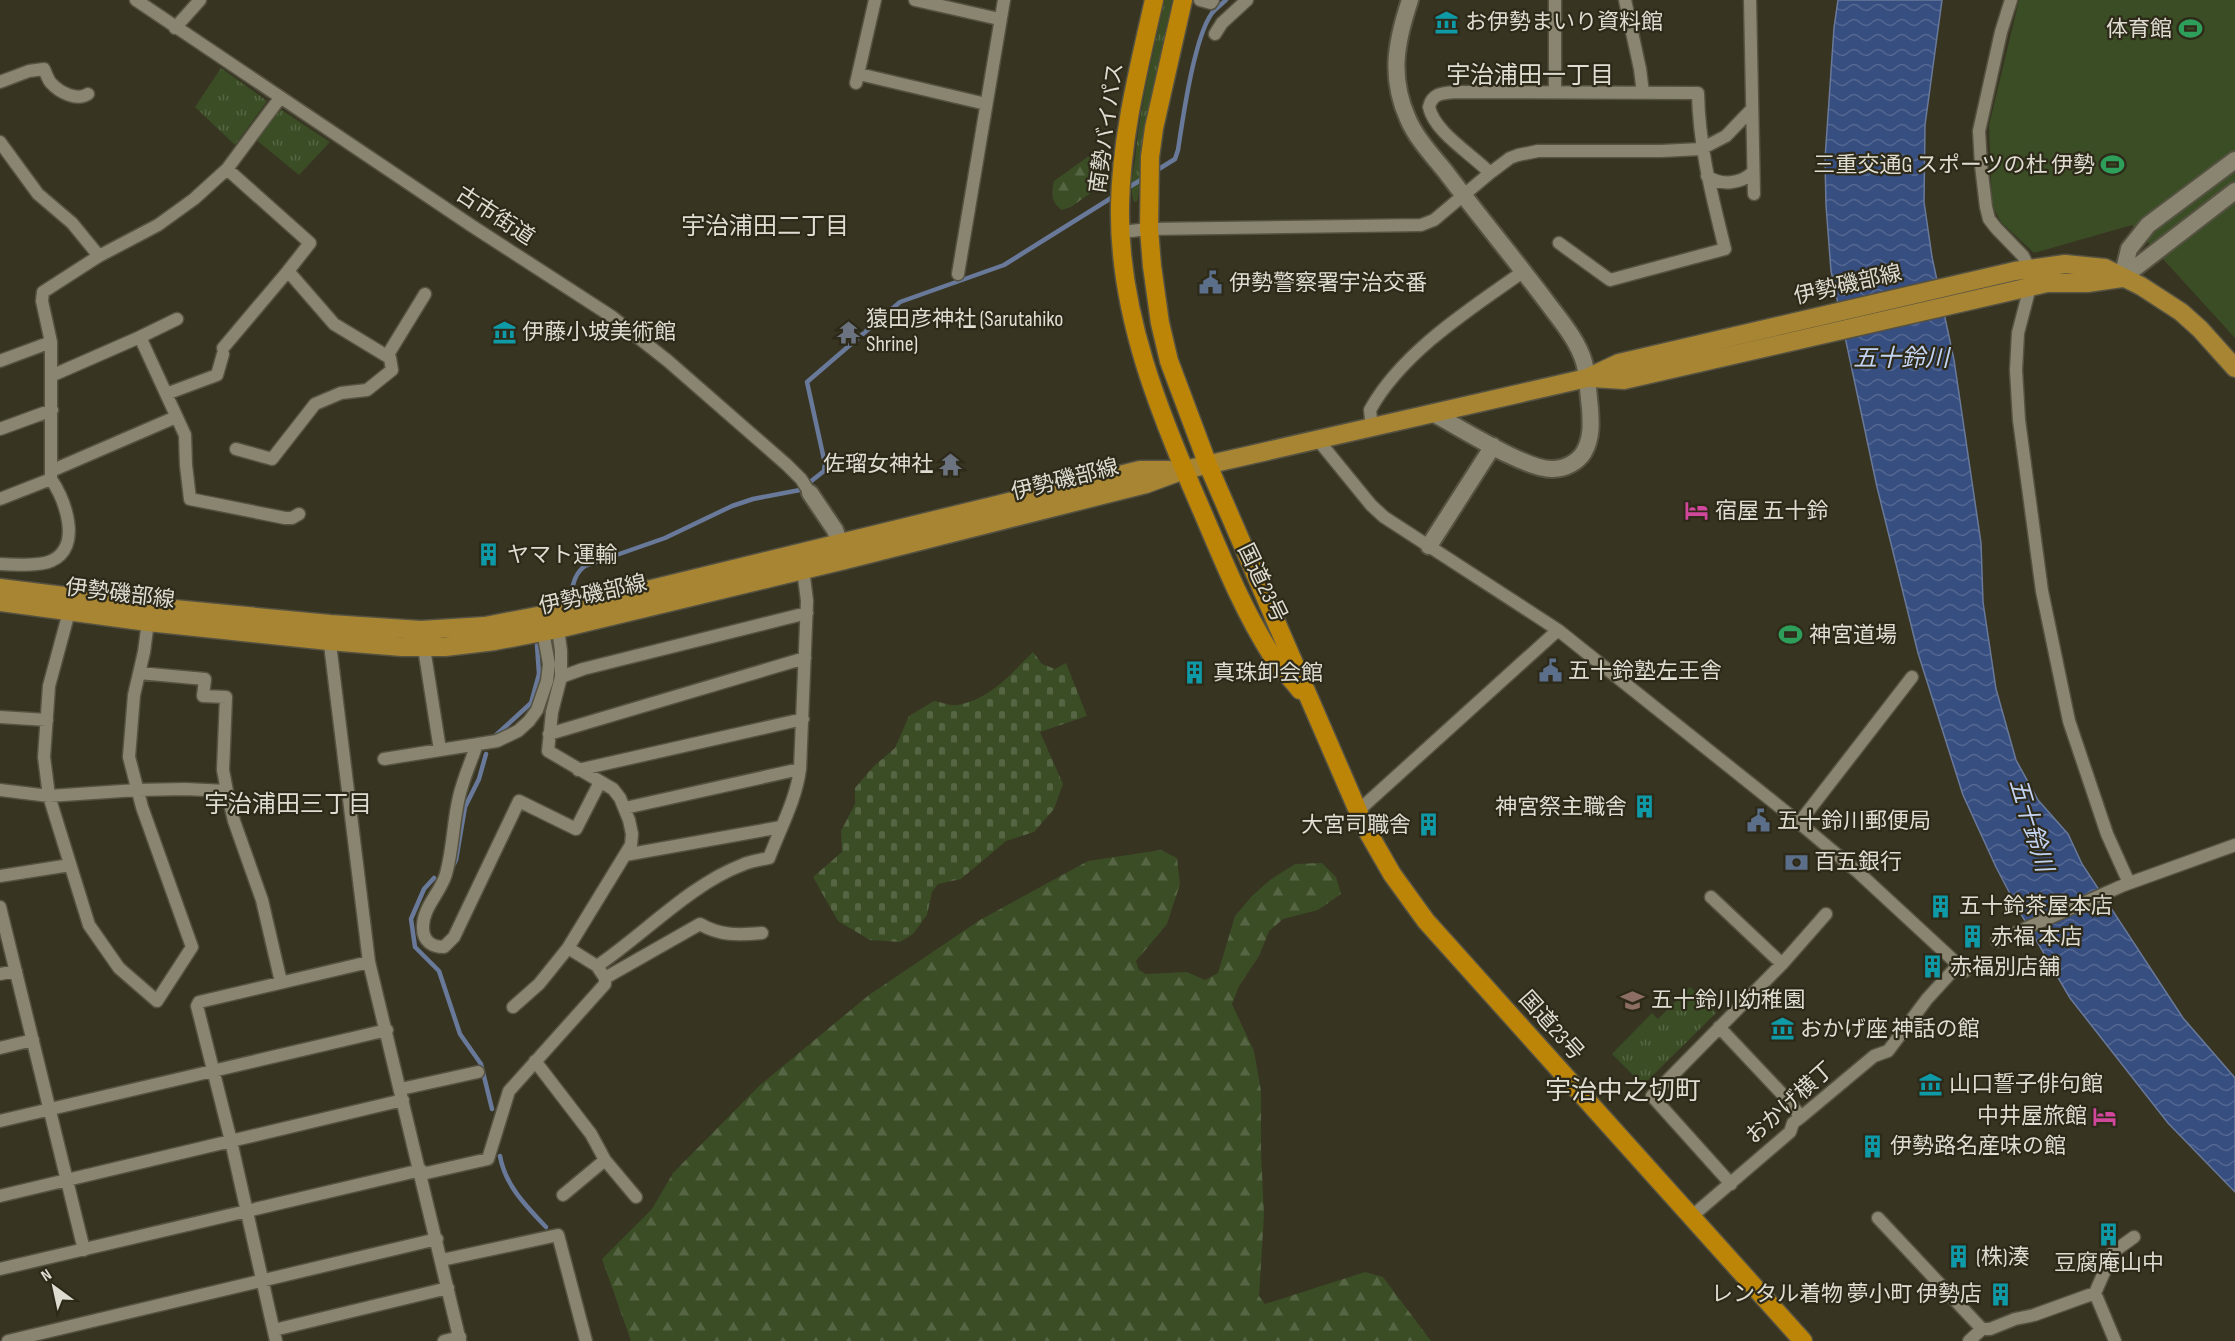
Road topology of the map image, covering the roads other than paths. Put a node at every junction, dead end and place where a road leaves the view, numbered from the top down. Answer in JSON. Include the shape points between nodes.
{"nodes":[{"id":1,"x":136,"y":0,"type":"edge"},
{"id":2,"x":200,"y":0,"type":"edge"},
{"id":3,"x":875,"y":0,"type":"edge"},
{"id":4,"x":915,"y":0,"type":"edge"},
{"id":5,"x":1004,"y":0,"type":"edge"},
{"id":6,"x":1154,"y":0,"type":"edge"},
{"id":7,"x":1183,"y":0,"type":"edge"},
{"id":8,"x":1200,"y":0,"type":"edge"},
{"id":9,"x":1214,"y":0,"type":"edge"},
{"id":10,"x":1247,"y":0,"type":"edge"},
{"id":11,"x":1410,"y":0,"type":"edge"},
{"id":12,"x":1555,"y":0,"type":"edge"},
{"id":13,"x":1625,"y":0,"type":"edge"},
{"id":14,"x":1750,"y":0,"type":"edge"},
{"id":15,"x":2011,"y":0,"type":"edge"},
{"id":16,"x":999,"y":19,"type":"junction"},
{"id":17,"x":175,"y":28,"type":"junction"},
{"id":18,"x":1215,"y":34,"type":"dead end"},
{"id":19,"x":0,"y":82,"type":"edge"},
{"id":20,"x":1555,"y":92,"type":"junction"},
{"id":21,"x":1643,"y":93,"type":"junction"},
{"id":22,"x":88,"y":94,"type":"dead end"},
{"id":23,"x":280,"y":98,"type":"junction"},
{"id":24,"x":986,"y":104,"type":"junction"},
{"id":25,"x":1752,"y":110,"type":"junction"},
{"id":26,"x":0,"y":142,"type":"edge"},
{"id":27,"x":1701,"y":149,"type":"junction"},
{"id":28,"x":2235,"y":160,"type":"edge"},
{"id":29,"x":227,"y":169,"type":"junction"},
{"id":30,"x":1753,"y":172,"type":"junction"},
{"id":31,"x":1490,"y":173,"type":"junction"},
{"id":32,"x":1707,"y":176,"type":"junction"},
{"id":33,"x":2235,"y":191,"type":"edge"},
{"id":34,"x":1754,"y":194,"type":"dead end"},
{"id":35,"x":1463,"y":196,"type":"junction"},
{"id":36,"x":1149,"y":229,"type":"junction"},
{"id":37,"x":1121,"y":232,"type":"junction"},
{"id":38,"x":1559,"y":243,"type":"dead end"},
{"id":39,"x":99,"y":256,"type":"junction"},
{"id":40,"x":2022,"y":270,"type":"junction"},
{"id":41,"x":288,"y":271,"type":"junction"},
{"id":42,"x":1524,"y":271,"type":"junction"},
{"id":43,"x":958,"y":274,"type":"dead end"},
{"id":44,"x":2122,"y":278,"type":"junction"},
{"id":45,"x":2023,"y":289,"type":"junction"},
{"id":46,"x":425,"y":294,"type":"dead end"},
{"id":47,"x":177,"y":319,"type":"dead end"},
{"id":48,"x":140,"y":337,"type":"junction"},
{"id":49,"x":1771,"y":337,"type":"junction"},
{"id":50,"x":51,"y":342,"type":"junction"},
{"id":51,"x":387,"y":356,"type":"junction"},
{"id":52,"x":0,"y":361,"type":"edge"},
{"id":53,"x":2235,"y":368,"type":"edge"},
{"id":54,"x":51,"y":376,"type":"junction"},
{"id":55,"x":1587,"y":378,"type":"junction"},
{"id":56,"x":166,"y":394,"type":"junction"},
{"id":57,"x":51,"y":410,"type":"junction"},
{"id":58,"x":1434,"y":414,"type":"junction"},
{"id":59,"x":176,"y":417,"type":"junction"},
{"id":60,"x":1372,"y":428,"type":"junction"},
{"id":61,"x":0,"y":429,"type":"edge"},
{"id":62,"x":1318,"y":440,"type":"junction"},
{"id":63,"x":1493,"y":446,"type":"junction"},
{"id":64,"x":236,"y":449,"type":"dead end"},
{"id":65,"x":1208,"y":465,"type":"junction"},
{"id":66,"x":1184,"y":470,"type":"junction"},
{"id":67,"x":51,"y":475,"type":"junction"},
{"id":68,"x":810,"y":493,"type":"joint"},
{"id":69,"x":0,"y":499,"type":"edge"},
{"id":70,"x":299,"y":514,"type":"dead end"},
{"id":71,"x":1429,"y":546,"type":"junction"},
{"id":72,"x":843,"y":552,"type":"junction"},
{"id":73,"x":0,"y":564,"type":"edge"},
{"id":74,"x":803,"y":569,"type":"junction"},
{"id":75,"x":0,"y":588,"type":"edge"},
{"id":76,"x":0,"y":602,"type":"edge"},
{"id":77,"x":69,"y":612,"type":"junction"},
{"id":78,"x":807,"y":613,"type":"junction"},
{"id":79,"x":148,"y":622,"type":"junction"},
{"id":80,"x":550,"y":630,"type":"junction"},
{"id":81,"x":1558,"y":630,"type":"junction"},
{"id":82,"x":329,"y":632,"type":"junction"},
{"id":83,"x":424,"y":648,"type":"junction"},
{"id":84,"x":805,"y":658,"type":"junction"},
{"id":85,"x":139,"y":673,"type":"junction"},
{"id":86,"x":561,"y":677,"type":"junction"},
{"id":87,"x":1912,"y":677,"type":"dead end"},
{"id":88,"x":1315,"y":707,"type":"junction"},
{"id":89,"x":0,"y":717,"type":"edge"},
{"id":90,"x":803,"y":719,"type":"junction"},
{"id":91,"x":47,"y":720,"type":"junction"},
{"id":92,"x":549,"y":734,"type":"junction"},
{"id":93,"x":477,"y":744,"type":"junction"},
{"id":94,"x":440,"y":750,"type":"junction"},
{"id":95,"x":384,"y":759,"type":"dead end"},
{"id":96,"x":800,"y":769,"type":"junction"},
{"id":97,"x":578,"y":770,"type":"junction"},
{"id":98,"x":600,"y":782,"type":"junction"},
{"id":99,"x":0,"y":790,"type":"edge"},
{"id":100,"x":138,"y":790,"type":"junction"},
{"id":101,"x":227,"y":791,"type":"junction"},
{"id":102,"x":49,"y":796,"type":"junction"},
{"id":103,"x":625,"y":808,"type":"junction"},
{"id":104,"x":1358,"y":812,"type":"junction"},
{"id":105,"x":1799,"y":823,"type":"junction"},
{"id":106,"x":781,"y":827,"type":"junction"},
{"id":107,"x":2235,"y":845,"type":"edge"},
{"id":108,"x":625,"y":855,"type":"junction"},
{"id":109,"x":70,"y":865,"type":"junction"},
{"id":110,"x":0,"y":876,"type":"edge"},
{"id":111,"x":2127,"y":884,"type":"junction"},
{"id":112,"x":1711,"y":897,"type":"dead end"},
{"id":113,"x":0,"y":907,"type":"edge"},
{"id":114,"x":1826,"y":914,"type":"dead end"},
{"id":115,"x":762,"y":933,"type":"dead end"},
{"id":116,"x":1997,"y":941,"type":"dead end"},
{"id":117,"x":568,"y":948,"type":"junction"},
{"id":118,"x":369,"y":962,"type":"junction"},
{"id":119,"x":1782,"y":964,"type":"junction"},
{"id":120,"x":597,"y":966,"type":"junction"},
{"id":121,"x":16,"y":971,"type":"junction"},
{"id":122,"x":0,"y":974,"type":"edge"},
{"id":123,"x":605,"y":978,"type":"junction"},
{"id":124,"x":281,"y":982,"type":"junction"},
{"id":125,"x":513,"y":1007,"type":"dead end"},
{"id":126,"x":1719,"y":1027,"type":"junction"},
{"id":127,"x":387,"y":1030,"type":"junction"},
{"id":128,"x":33,"y":1040,"type":"junction"},
{"id":129,"x":0,"y":1048,"type":"edge"},
{"id":130,"x":535,"y":1061,"type":"junction"},
{"id":131,"x":213,"y":1071,"type":"junction"},
{"id":132,"x":478,"y":1072,"type":"dead end"},
{"id":133,"x":402,"y":1094,"type":"junction"},
{"id":134,"x":51,"y":1110,"type":"junction"},
{"id":135,"x":1801,"y":1117,"type":"junction"},
{"id":136,"x":0,"y":1121,"type":"edge"},
{"id":137,"x":231,"y":1141,"type":"junction"},
{"id":138,"x":606,"y":1160,"type":"junction"},
{"id":139,"x":421,"y":1172,"type":"junction"},
{"id":140,"x":66,"y":1180,"type":"junction"},
{"id":141,"x":1731,"y":1184,"type":"junction"},
{"id":142,"x":563,"y":1195,"type":"dead end"},
{"id":143,"x":0,"y":1196,"type":"edge"},
{"id":144,"x":636,"y":1197,"type":"dead end"},
{"id":145,"x":247,"y":1211,"type":"junction"},
{"id":146,"x":1692,"y":1217,"type":"junction"},
{"id":147,"x":1878,"y":1218,"type":"dead end"},
{"id":148,"x":2134,"y":1237,"type":"dead end"},
{"id":149,"x":436,"y":1239,"type":"junction"},
{"id":150,"x":84,"y":1250,"type":"junction"},
{"id":151,"x":442,"y":1260,"type":"junction"},
{"id":152,"x":0,"y":1269,"type":"edge"},
{"id":153,"x":263,"y":1281,"type":"junction"},
{"id":154,"x":448,"y":1288,"type":"junction"},
{"id":155,"x":2095,"y":1293,"type":"junction"},
{"id":156,"x":1982,"y":1329,"type":"junction"},
{"id":157,"x":275,"y":1335,"type":"edge"},
{"id":158,"x":45,"y":1337,"type":"edge"},
{"id":159,"x":460,"y":1339,"type":"edge"},
{"id":160,"x":8,"y":1341,"type":"edge"},
{"id":161,"x":444,"y":1341,"type":"edge"},
{"id":162,"x":586,"y":1341,"type":"edge"},
{"id":163,"x":1803,"y":1341,"type":"edge"},
{"id":164,"x":1969,"y":1341,"type":"edge"},
{"id":165,"x":2115,"y":1341,"type":"edge"}],
"edges":[{"from":1,"to":17,"type":"street","name":"古市街道"},
{"from":2,"to":17,"type":"street"},
{"from":3,"to":24,"type":"street","via":[[857,78]]},
{"from":4,"to":16,"type":"street"},
{"from":5,"to":16,"type":"street"},
{"from":6,"to":37,"type":"highway","name":"南勢バイパス","via":[[1128,124]]},
{"from":7,"to":36,"type":"highway","via":[[1150,157]]},
{"from":8,"to":9,"type":"street"},
{"from":10,"to":18,"type":"street","via":[[1221,23]]},
{"from":11,"to":35,"type":"street","via":[[1399,32],[1396,60],[1401,99],[1409,122]]},
{"from":12,"to":20,"type":"street"},
{"from":13,"to":21,"type":"street"},
{"from":14,"to":25,"type":"street"},
{"from":15,"to":40,"type":"street","via":[[1979,131],[1989,219],[2023,256]]},
{"from":16,"to":24,"type":"street"},
{"from":17,"to":23,"type":"street","name":"古市街道"},
{"from":19,"to":22,"type":"street","via":[[44,69],[51,83],[72,96]]},
{"from":20,"to":21,"type":"street"},
{"from":20,"to":31,"type":"street","via":[[1444,92],[1433,98],[1429,107],[1433,117],[1459,147]]},
{"from":21,"to":27,"type":"street","via":[[1698,93]]},
{"from":23,"to":29,"type":"street"},
{"from":23,"to":68,"type":"street","name":"古市街道","via":[[611,316],[787,465]]},
{"from":24,"to":43,"type":"street"},
{"from":25,"to":27,"type":"street","via":[[1726,136]]},
{"from":25,"to":30,"type":"street"},
{"from":26,"to":39,"type":"street","via":[[38,194],[72,223]]},
{"from":27,"to":31,"type":"street","via":[[1538,151],[1510,158]]},
{"from":27,"to":32,"type":"street"},
{"from":28,"to":44,"type":"street","via":[[2148,225],[2129,249]]},
{"from":29,"to":39,"type":"street","via":[[158,225]]},
{"from":29,"to":41,"type":"street","via":[[310,243]]},
{"from":30,"to":32,"type":"street","via":[[1737,182],[1715,182]]},
{"from":30,"to":34,"type":"street"},
{"from":31,"to":35,"type":"street"},
{"from":32,"to":38,"type":"street","via":[[1725,249],[1610,280]]},
{"from":33,"to":44,"type":"street"},
{"from":35,"to":36,"type":"street","via":[[1434,220],[1421,225]]},
{"from":35,"to":42,"type":"street"},
{"from":36,"to":37,"type":"street"},
{"from":36,"to":65,"type":"highway","via":[[1160,323],[1169,361]]},
{"from":37,"to":66,"type":"highway","name":"南勢バイパス","via":[[1135,331]]},
{"from":39,"to":50,"type":"street","via":[[43,292]]},
{"from":40,"to":44,"type":"main road","name":"伊勢磯部線","via":[[2087,265],[2105,268]]},
{"from":40,"to":49,"type":"main road","name":"伊勢磯部線"},
{"from":41,"to":51,"type":"street","via":[[334,324]]},
{"from":41,"to":56,"type":"street","via":[[223,351],[217,375]]},
{"from":42,"to":55,"type":"street","via":[[1577,345]]},
{"from":42,"to":60,"type":"street","via":[[1465,312],[1395,372],[1370,410]]},
{"from":44,"to":45,"type":"main road","name":"伊勢磯部線","via":[[2087,284],[2047,283]]},
{"from":44,"to":53,"type":"main road","name":"伊勢磯部線","via":[[2181,312]]},
{"from":45,"to":49,"type":"main road","name":"伊勢磯部線"},
{"from":45,"to":111,"type":"street","via":[[2016,370],[2019,420],[2042,591],[2069,721]]},
{"from":46,"to":51,"type":"street"},
{"from":47,"to":48,"type":"street"},
{"from":48,"to":54,"type":"street"},
{"from":48,"to":56,"type":"street"},
{"from":49,"to":55,"type":"main road","name":"伊勢磯部線","via":[[1624,380]]},
{"from":50,"to":52,"type":"street"},
{"from":50,"to":54,"type":"street"},
{"from":51,"to":64,"type":"street","via":[[392,370],[384,378],[367,390],[341,393],[315,404],[272,459]]},
{"from":54,"to":57,"type":"street"},
{"from":55,"to":58,"type":"main road","name":"伊勢磯部線"},
{"from":55,"to":63,"type":"street","via":[[1589,439],[1573,463],[1545,469]]},
{"from":56,"to":59,"type":"street"},
{"from":57,"to":61,"type":"street"},
{"from":57,"to":67,"type":"street"},
{"from":58,"to":60,"type":"main road","name":"伊勢磯部線"},
{"from":58,"to":63,"type":"street"},
{"from":59,"to":67,"type":"street"},
{"from":59,"to":70,"type":"street","via":[[184,435],[190,499],[285,518]]},
{"from":60,"to":62,"type":"main road","name":"伊勢磯部線"},
{"from":62,"to":65,"type":"main road","name":"伊勢磯部線"},
{"from":62,"to":71,"type":"street","via":[[1371,505]]},
{"from":63,"to":71,"type":"street"},
{"from":65,"to":66,"type":"main road","name":"伊勢磯部線"},
{"from":65,"to":88,"type":"highway","name":"国道23号"},
{"from":66,"to":72,"type":"main road","name":"伊勢磯部線","via":[[1146,484]]},
{"from":66,"to":88,"type":"highway","name":"国道23号","via":[[1242,604],[1272,656]]},
{"from":67,"to":69,"type":"street"},
{"from":67,"to":73,"type":"street","via":[[68,522],[65,549],[44,563]]},
{"from":68,"to":72,"type":"street","via":[[835,530]]},
{"from":71,"to":81,"type":"street"},
{"from":72,"to":74,"type":"main road","name":"伊勢磯部線"},
{"from":72,"to":82,"type":"main road","name":"伊勢磯部線","via":[[485,626]]},
{"from":74,"to":78,"type":"street"},
{"from":74,"to":80,"type":"main road","name":"伊勢磯部線"},
{"from":75,"to":82,"type":"main road","name":"伊勢磯部線"},
{"from":76,"to":77,"type":"main road","name":"伊勢磯部線"},
{"from":77,"to":79,"type":"main road","name":"伊勢磯部線"},
{"from":77,"to":91,"type":"street","via":[[48,686]]},
{"from":78,"to":84,"type":"street"},
{"from":78,"to":86,"type":"street"},
{"from":79,"to":82,"type":"main road","name":"伊勢磯部線"},
{"from":79,"to":85,"type":"street"},
{"from":80,"to":83,"type":"main road","name":"伊勢磯部線"},
{"from":80,"to":86,"type":"street","via":[[561,651]]},
{"from":80,"to":93,"type":"street","via":[[547,681],[537,710],[518,731],[497,741]]},
{"from":81,"to":104,"type":"street"},
{"from":81,"to":105,"type":"street"},
{"from":82,"to":83,"type":"main road","name":"伊勢磯部線"},
{"from":82,"to":118,"type":"street"},
{"from":83,"to":94,"type":"street"},
{"from":84,"to":90,"type":"street"},
{"from":84,"to":92,"type":"street"},
{"from":85,"to":100,"type":"street","via":[[129,757]]},
{"from":85,"to":101,"type":"street","via":[[205,679],[203,696],[226,697],[223,770]]},
{"from":86,"to":92,"type":"street"},
{"from":87,"to":105,"type":"street"},
{"from":88,"to":104,"type":"highway","name":"国道23号"},
{"from":89,"to":91,"type":"street"},
{"from":90,"to":96,"type":"street"},
{"from":90,"to":97,"type":"street"},
{"from":91,"to":102,"type":"street","via":[[44,757]]},
{"from":92,"to":97,"type":"street","via":[[548,751]]},
{"from":93,"to":94,"type":"street"},
{"from":93,"to":98,"type":"street","via":[[459,796],[445,875],[425,914],[425,937],[436,947],[444,947],[454,937],[519,801],[576,829]]},
{"from":94,"to":95,"type":"street"},
{"from":96,"to":103,"type":"street"},
{"from":96,"to":106,"type":"street","via":[[799,782]]},
{"from":97,"to":98,"type":"street"},
{"from":98,"to":103,"type":"street","via":[[613,789]]},
{"from":99,"to":102,"type":"street"},
{"from":100,"to":101,"type":"street"},
{"from":100,"to":102,"type":"street"},
{"from":100,"to":109,"type":"street","via":[[192,947],[157,1001],[119,968],[89,925]]},
{"from":101,"to":124,"type":"street","via":[[262,900]]},
{"from":102,"to":109,"type":"street"},
{"from":103,"to":108,"type":"street","via":[[632,834]]},
{"from":104,"to":146,"type":"highway","name":"国道23号","via":[[1381,856],[1426,921]]},
{"from":105,"to":135,"type":"street","name":"おかげ横丁","via":[[1962,968],[1928,999],[1888,1052],[1874,1056]]},
{"from":106,"to":108,"type":"street"},
{"from":106,"to":120,"type":"street","via":[[769,858],[742,865],[709,882]]},
{"from":107,"to":111,"type":"street"},
{"from":108,"to":117,"type":"street"},
{"from":109,"to":110,"type":"street"},
{"from":111,"to":116,"type":"street"},
{"from":112,"to":119,"type":"street"},
{"from":113,"to":121,"type":"street"},
{"from":114,"to":119,"type":"street"},
{"from":115,"to":123,"type":"street","via":[[731,935],[700,924]]},
{"from":117,"to":120,"type":"street"},
{"from":117,"to":125,"type":"street","via":[[539,984]]},
{"from":118,"to":124,"type":"street"},
{"from":118,"to":127,"type":"street"},
{"from":119,"to":126,"type":"street"},
{"from":120,"to":123,"type":"street"},
{"from":121,"to":122,"type":"street"},
{"from":121,"to":128,"type":"street"},
{"from":123,"to":130,"type":"street","via":[[603,987]]},
{"from":124,"to":131,"type":"street","via":[[199,1002]]},
{"from":126,"to":135,"type":"street"},
{"from":126,"to":141,"type":"street","via":[[1652,1096]]},
{"from":127,"to":131,"type":"street"},
{"from":127,"to":133,"type":"street"},
{"from":128,"to":129,"type":"street"},
{"from":128,"to":134,"type":"street"},
{"from":130,"to":138,"type":"street"},
{"from":130,"to":139,"type":"street","via":[[509,1091],[488,1159]]},
{"from":131,"to":134,"type":"street"},
{"from":131,"to":137,"type":"street"},
{"from":132,"to":133,"type":"street"},
{"from":133,"to":137,"type":"street"},
{"from":133,"to":139,"type":"street"},
{"from":134,"to":136,"type":"street"},
{"from":134,"to":140,"type":"street"},
{"from":135,"to":141,"type":"street","name":"おかげ横丁","via":[[1790,1132]]},
{"from":137,"to":140,"type":"street"},
{"from":137,"to":145,"type":"street"},
{"from":138,"to":142,"type":"street"},
{"from":138,"to":144,"type":"street"},
{"from":139,"to":145,"type":"street"},
{"from":139,"to":149,"type":"street"},
{"from":140,"to":143,"type":"street"},
{"from":140,"to":150,"type":"street"},
{"from":141,"to":146,"type":"street","name":"おかげ横丁"},
{"from":145,"to":150,"type":"street"},
{"from":145,"to":153,"type":"street"},
{"from":146,"to":163,"type":"highway","name":"国道23号"},
{"from":147,"to":156,"type":"street"},
{"from":148,"to":155,"type":"street","via":[[2113,1252]]},
{"from":149,"to":151,"type":"street"},
{"from":149,"to":153,"type":"street"},
{"from":150,"to":152,"type":"street"},
{"from":151,"to":154,"type":"street"},
{"from":151,"to":162,"type":"street","via":[[558,1235]]},
{"from":153,"to":157,"type":"street"},
{"from":153,"to":158,"type":"street"},
{"from":154,"to":157,"type":"street"},
{"from":154,"to":159,"type":"street"},
{"from":155,"to":156,"type":"street"},
{"from":155,"to":165,"type":"street"},
{"from":156,"to":164,"type":"street"},
{"from":158,"to":160,"type":"street"},
{"from":159,"to":161,"type":"street"}]}
